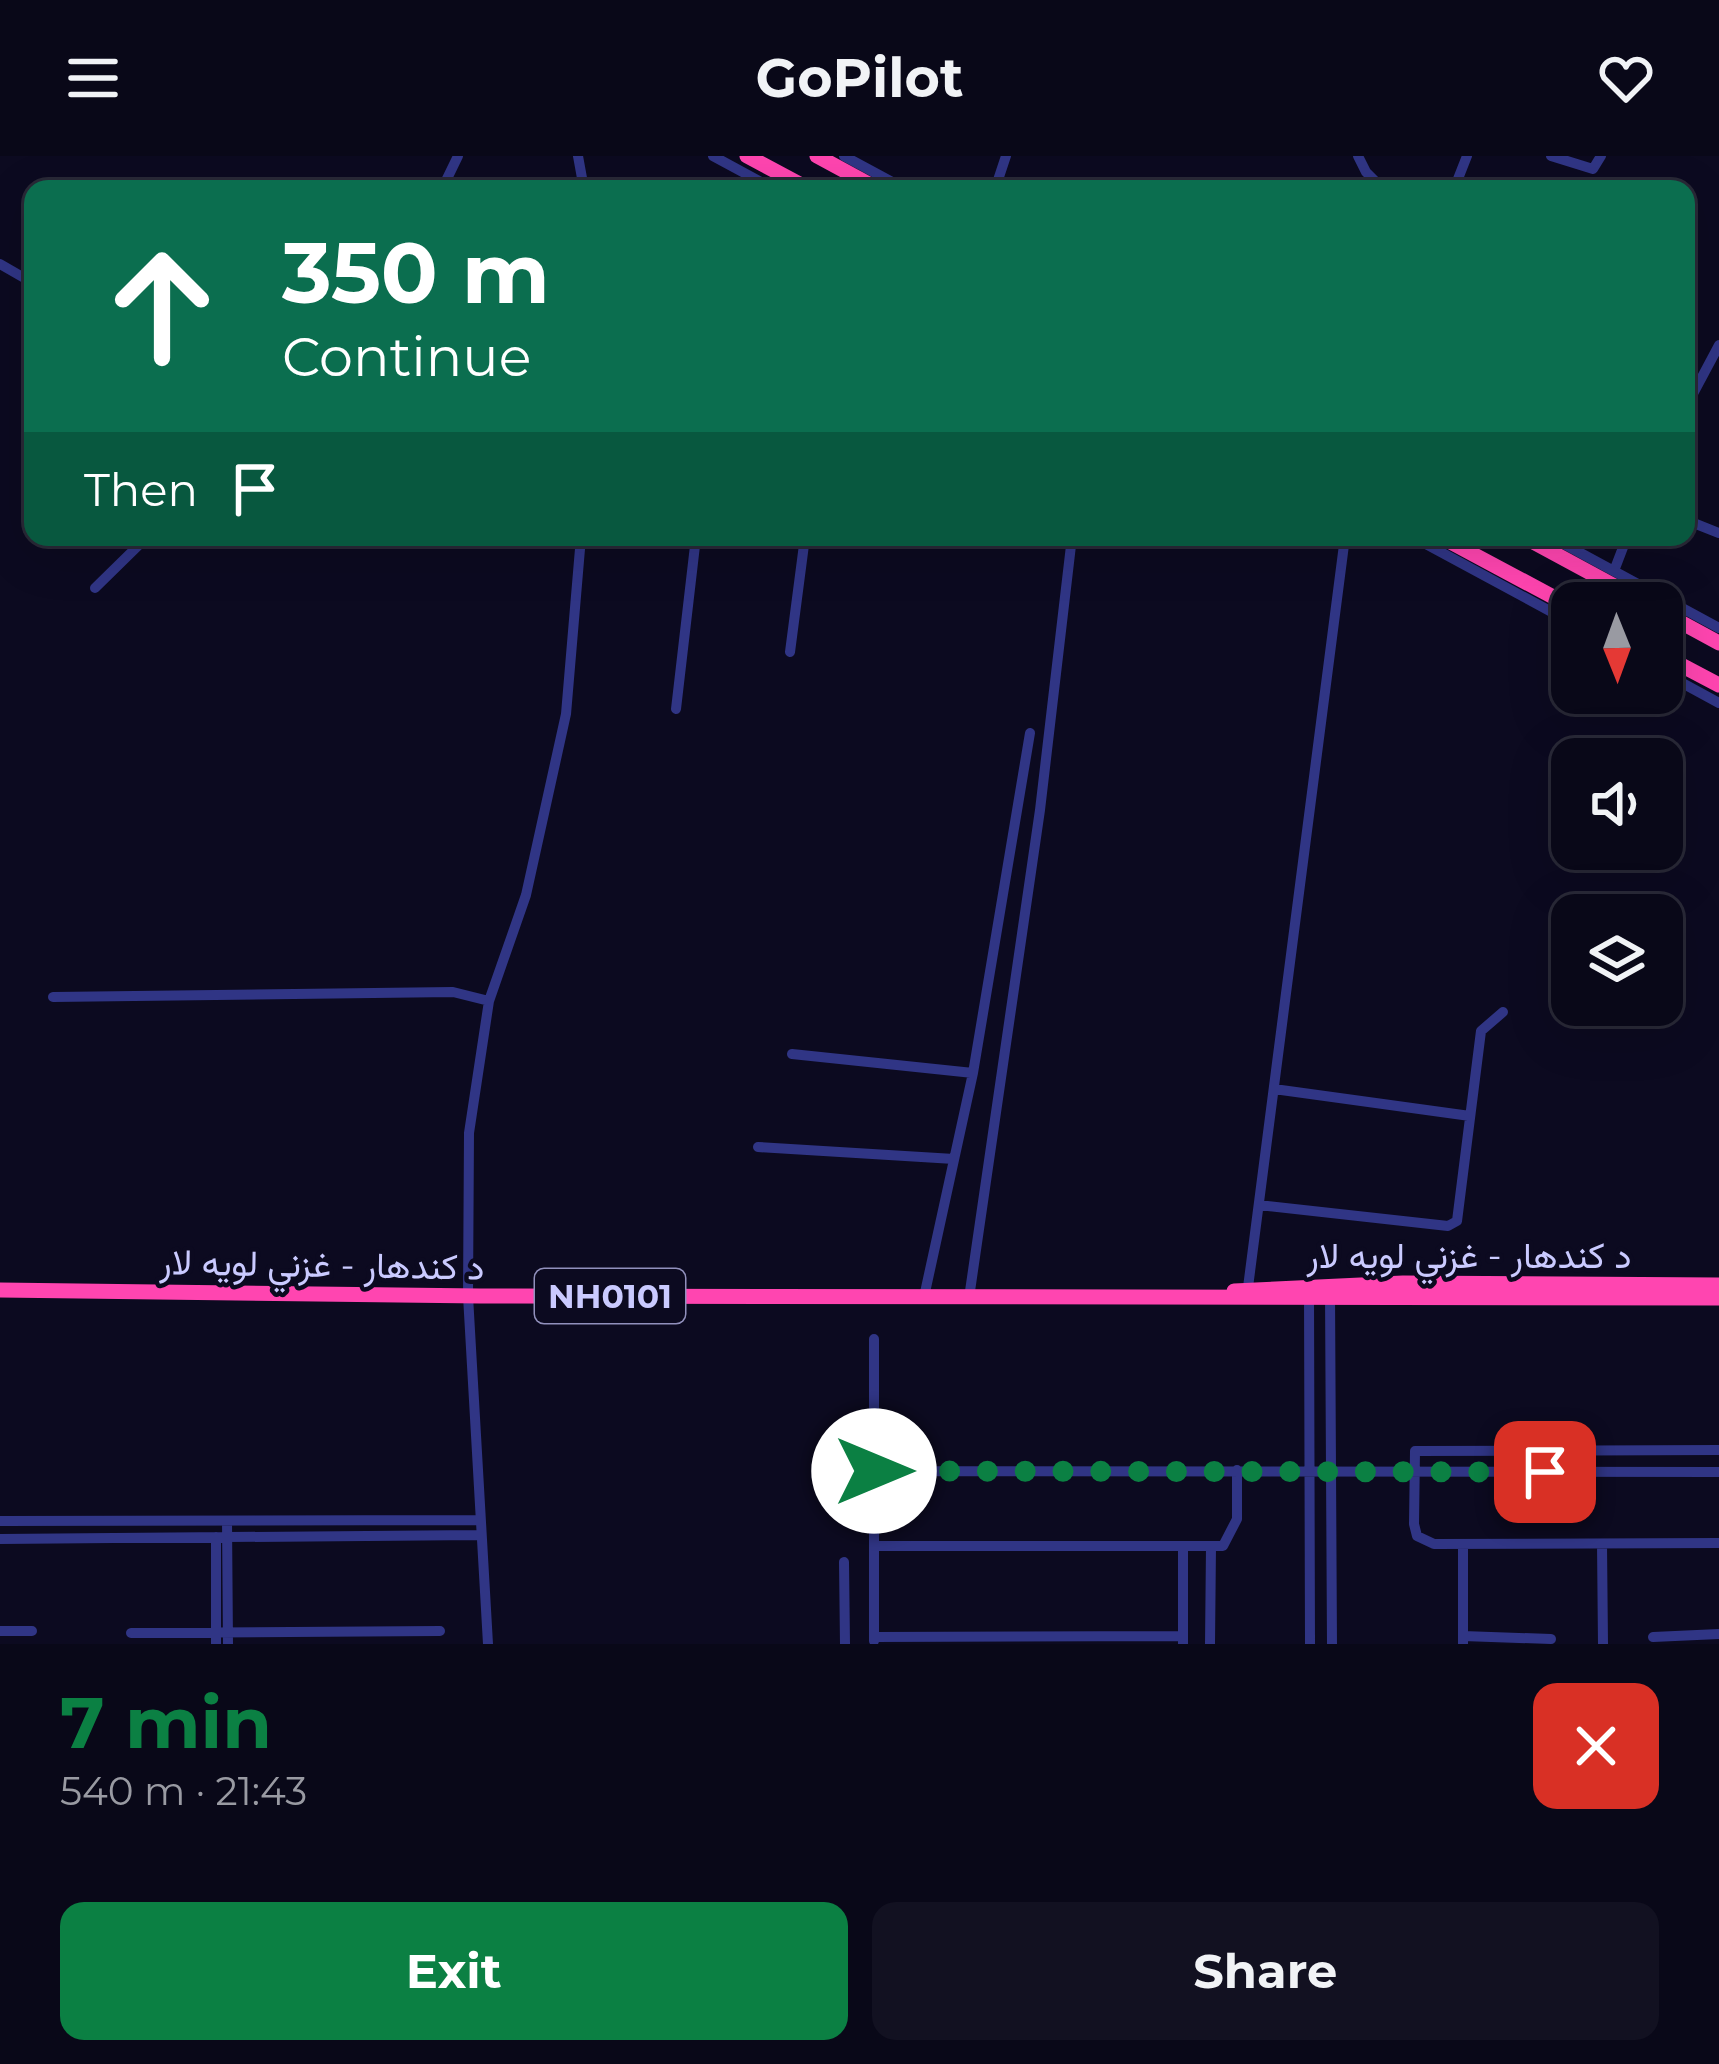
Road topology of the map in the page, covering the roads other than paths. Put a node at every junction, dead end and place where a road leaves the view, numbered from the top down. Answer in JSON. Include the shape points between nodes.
{"nodes":[{"id":1,"x":713,"y":156,"type":"edge"},
{"id":2,"x":747,"y":156,"type":"edge"},
{"id":3,"x":817,"y":156,"type":"edge"},
{"id":4,"x":844,"y":156,"type":"edge"},
{"id":5,"x":1551,"y":156,"type":"edge"},
{"id":6,"x":1601,"y":156,"type":"edge"},
{"id":7,"x":748,"y":175,"type":"junction"},
{"id":8,"x":747,"y":180,"type":"edge"},
{"id":9,"x":757,"y":180,"type":"edge"},
{"id":10,"x":792,"y":180,"type":"edge"},
{"id":11,"x":861,"y":180,"type":"edge"},
{"id":12,"x":888,"y":180,"type":"edge"},
{"id":13,"x":1719,"y":346,"type":"edge"},
{"id":14,"x":1713,"y":364,"type":"edge"},
{"id":15,"x":1695,"y":393,"type":"edge"},
{"id":16,"x":138,"y":546,"type":"edge"},
{"id":17,"x":580,"y":546,"type":"edge"},
{"id":18,"x":695,"y":546,"type":"edge"},
{"id":19,"x":805,"y":546,"type":"edge"},
{"id":20,"x":1071,"y":546,"type":"edge"},
{"id":21,"x":1344,"y":546,"type":"edge"},
{"id":22,"x":1430,"y":546,"type":"edge"},
{"id":23,"x":1459,"y":546,"type":"edge"},
{"id":24,"x":1540,"y":546,"type":"edge"},
{"id":25,"x":1568,"y":546,"type":"edge"},
{"id":26,"x":1624,"y":546,"type":"edge"},
{"id":27,"x":1614,"y":571,"type":"junction"},
{"id":28,"x":1607,"y":582,"type":"edge"},
{"id":29,"x":94,"y":588,"type":"dead end"},
{"id":30,"x":1551,"y":596,"type":"edge"},
{"id":31,"x":1551,"y":612,"type":"edge"},
{"id":32,"x":1683,"y":623,"type":"edge"},
{"id":33,"x":1719,"y":628,"type":"edge"},
{"id":34,"x":1719,"y":643,"type":"edge"},
{"id":35,"x":790,"y":652,"type":"dead end"},
{"id":36,"x":1683,"y":666,"type":"edge"},
{"id":37,"x":1683,"y":683,"type":"edge"},
{"id":38,"x":1719,"y":686,"type":"edge"},
{"id":39,"x":1719,"y":703,"type":"edge"},
{"id":40,"x":676,"y":709,"type":"dead end"},
{"id":41,"x":1030,"y":733,"type":"dead end"},
{"id":42,"x":53,"y":997,"type":"dead end"},
{"id":43,"x":489,"y":1001,"type":"junction"},
{"id":44,"x":1503,"y":1012,"type":"dead end"},
{"id":45,"x":792,"y":1054,"type":"dead end"},
{"id":46,"x":973,"y":1072,"type":"junction"},
{"id":47,"x":1274,"y":1089,"type":"junction"},
{"id":48,"x":1470,"y":1116,"type":"junction"},
{"id":49,"x":758,"y":1148,"type":"dead end"},
{"id":50,"x":954,"y":1159,"type":"junction"},
{"id":51,"x":1259,"y":1205,"type":"junction"},
{"id":52,"x":1719,"y":1285,"type":"edge"},
{"id":53,"x":0,"y":1290,"type":"edge"},
{"id":54,"x":1309,"y":1292,"type":"junction"},
{"id":55,"x":1330,"y":1292,"type":"junction"},
{"id":56,"x":1247,"y":1293,"type":"junction"},
{"id":57,"x":468,"y":1296,"type":"junction"},
{"id":58,"x":924,"y":1298,"type":"junction"},
{"id":59,"x":969,"y":1298,"type":"junction"},
{"id":60,"x":1719,"y":1298,"type":"edge"},
{"id":61,"x":874,"y":1339,"type":"dead end"},
{"id":62,"x":1719,"y":1450,"type":"edge"},
{"id":63,"x":1238,"y":1470,"type":"junction"},
{"id":64,"x":874,"y":1471,"type":"junction"},
{"id":65,"x":1310,"y":1471,"type":"junction"},
{"id":66,"x":1332,"y":1471,"type":"junction"},
{"id":67,"x":1414,"y":1472,"type":"junction"},
{"id":68,"x":1719,"y":1472,"type":"edge"},
{"id":69,"x":478,"y":1520,"type":"junction"},
{"id":70,"x":0,"y":1521,"type":"edge"},
{"id":71,"x":222,"y":1521,"type":"junction"},
{"id":72,"x":479,"y":1535,"type":"junction"},
{"id":73,"x":0,"y":1539,"type":"edge"},
{"id":74,"x":222,"y":1539,"type":"junction"},
{"id":75,"x":1602,"y":1544,"type":"junction"},
{"id":76,"x":1719,"y":1544,"type":"edge"},
{"id":77,"x":1463,"y":1545,"type":"junction"},
{"id":78,"x":874,"y":1546,"type":"junction"},
{"id":79,"x":1183,"y":1546,"type":"junction"},
{"id":80,"x":1211,"y":1546,"type":"junction"},
{"id":81,"x":844,"y":1562,"type":"dead end"},
{"id":82,"x":0,"y":1631,"type":"edge"},
{"id":83,"x":32,"y":1631,"type":"dead end"},
{"id":84,"x":440,"y":1631,"type":"dead end"},
{"id":85,"x":130,"y":1633,"type":"dead end"},
{"id":86,"x":1719,"y":1634,"type":"edge"},
{"id":87,"x":1652,"y":1637,"type":"dead end"},
{"id":88,"x":222,"y":1638,"type":"edge"},
{"id":89,"x":1551,"y":1639,"type":"dead end"},
{"id":90,"x":1183,"y":1640,"type":"edge"},
{"id":91,"x":1463,"y":1640,"type":"edge"},
{"id":92,"x":874,"y":1641,"type":"edge"},
{"id":93,"x":488,"y":1644,"type":"edge"},
{"id":94,"x":845,"y":1644,"type":"edge"},
{"id":95,"x":1210,"y":1644,"type":"edge"},
{"id":96,"x":1310,"y":1644,"type":"edge"},
{"id":97,"x":1332,"y":1644,"type":"edge"},
{"id":98,"x":1603,"y":1644,"type":"edge"}],
"edges":[{"from":1,"to":7,"type":"street"},
{"from":2,"to":10,"type":"highway"},
{"from":3,"to":11,"type":"highway"},
{"from":4,"to":12,"type":"street"},
{"from":5,"to":6,"type":"street","via":[[1593,169]]},
{"from":7,"to":8,"type":"street"},
{"from":7,"to":9,"type":"street"},
{"from":13,"to":14,"type":"street"},
{"from":14,"to":15,"type":"street"},
{"from":16,"to":29,"type":"street"},
{"from":17,"to":43,"type":"street","via":[[566,714],[526,895]]},
{"from":18,"to":40,"type":"street"},
{"from":19,"to":35,"type":"street"},
{"from":20,"to":59,"type":"street"},
{"from":21,"to":47,"type":"street"},
{"from":22,"to":31,"type":"street"},
{"from":23,"to":30,"type":"highway"},
{"from":24,"to":28,"type":"highway"},
{"from":25,"to":27,"type":"street"},
{"from":26,"to":27,"type":"street"},
{"from":27,"to":33,"type":"street"},
{"from":32,"to":34,"type":"highway"},
{"from":36,"to":38,"type":"highway"},
{"from":37,"to":39,"type":"street"},
{"from":41,"to":46,"type":"street"},
{"from":42,"to":43,"type":"street","via":[[453,992]]},
{"from":43,"to":57,"type":"street","via":[[469,1133]]},
{"from":44,"to":48,"type":"street","via":[[1481,1031]]},
{"from":45,"to":46,"type":"street"},
{"from":46,"to":50,"type":"street"},
{"from":47,"to":48,"type":"street"},
{"from":47,"to":51,"type":"street"},
{"from":48,"to":51,"type":"street","via":[[1457,1221],[1448,1226]]},
{"from":49,"to":50,"type":"street"},
{"from":50,"to":58,"type":"street"},
{"from":51,"to":56,"type":"street"},
{"from":52,"to":55,"type":"highway","name":"د کندهار - غزني لويه لار","number":"NH0101"},
{"from":53,"to":57,"type":"highway","name":"د کندهار - غزني لويه لار","number":"NH0101"},
{"from":54,"to":55,"type":"highway","name":"د کندهار - غزني لويه لار","number":"NH0101"},
{"from":54,"to":56,"type":"highway","name":"د کندهار - غزني لويه لار","number":"NH0101"},
{"from":54,"to":65,"type":"street"},
{"from":55,"to":60,"type":"highway","name":"د کندهار - غزني لويه لار","number":"NH0101"},
{"from":55,"to":66,"type":"street"},
{"from":56,"to":59,"type":"highway","name":"د کندهار - غزني لويه لار","number":"NH0101"},
{"from":57,"to":58,"type":"highway","name":"د کندهار - غزني لويه لار","number":"NH0101"},
{"from":57,"to":69,"type":"street"},
{"from":58,"to":59,"type":"highway","name":"د کندهار - غزني لويه لار","number":"NH0101"},
{"from":61,"to":64,"type":"street"},
{"from":62,"to":67,"type":"street","via":[[1415,1451]]},
{"from":63,"to":64,"type":"street"},
{"from":63,"to":65,"type":"street"},
{"from":63,"to":80,"type":"street","via":[[1238,1519],[1222,1546]]},
{"from":64,"to":78,"type":"street"},
{"from":65,"to":66,"type":"street"},
{"from":65,"to":96,"type":"street"},
{"from":66,"to":67,"type":"street"},
{"from":66,"to":97,"type":"street"},
{"from":67,"to":68,"type":"street"},
{"from":67,"to":77,"type":"street","via":[[1418,1535]]},
{"from":69,"to":71,"type":"street"},
{"from":69,"to":72,"type":"street"},
{"from":70,"to":71,"type":"street"},
{"from":71,"to":74,"type":"street"},
{"from":72,"to":74,"type":"street"},
{"from":72,"to":93,"type":"street"},
{"from":73,"to":74,"type":"street"},
{"from":74,"to":88,"type":"street"},
{"from":75,"to":76,"type":"street"},
{"from":75,"to":77,"type":"street"},
{"from":75,"to":98,"type":"street"},
{"from":77,"to":91,"type":"street"},
{"from":78,"to":79,"type":"street"},
{"from":78,"to":92,"type":"street"},
{"from":79,"to":80,"type":"street"},
{"from":79,"to":90,"type":"street"},
{"from":80,"to":95,"type":"street"},
{"from":81,"to":94,"type":"street"},
{"from":82,"to":83,"type":"street"},
{"from":84,"to":88,"type":"street"},
{"from":85,"to":88,"type":"street"},
{"from":86,"to":87,"type":"street"},
{"from":89,"to":91,"type":"street"},
{"from":90,"to":92,"type":"street"}]}
